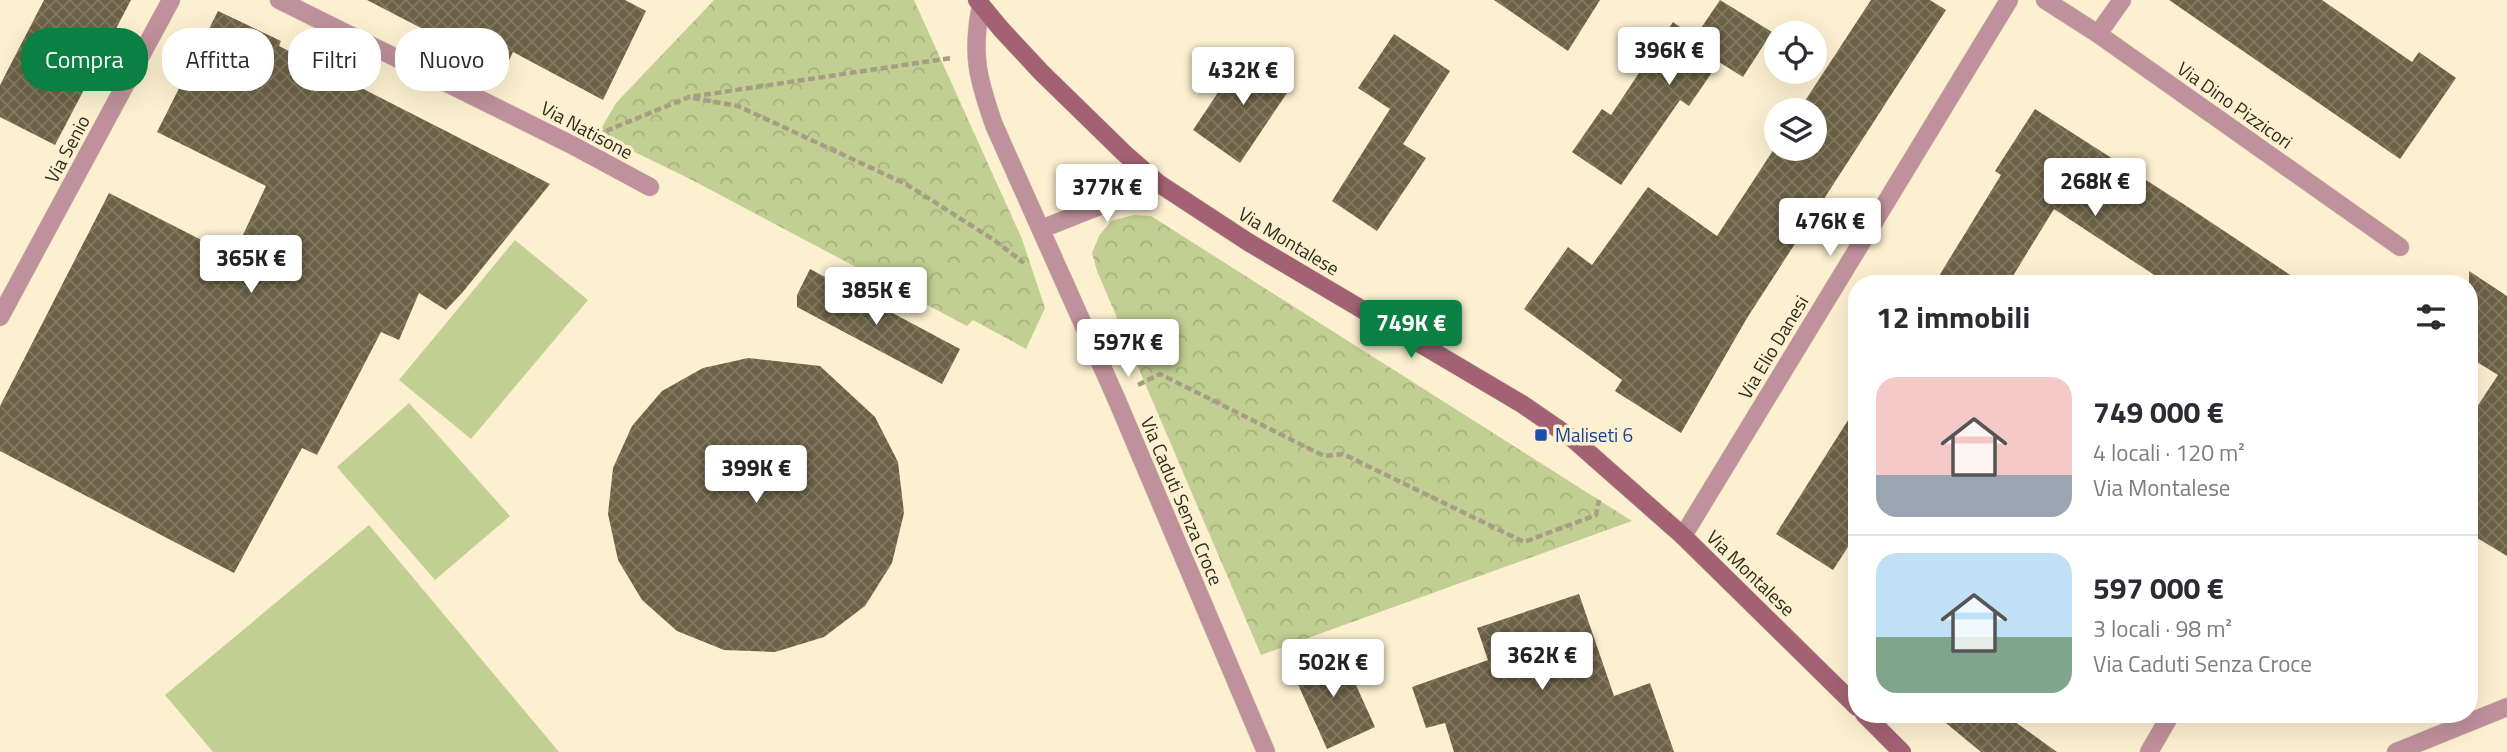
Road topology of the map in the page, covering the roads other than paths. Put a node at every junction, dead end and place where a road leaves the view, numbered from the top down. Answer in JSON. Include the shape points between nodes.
{"nodes":[{"id":1,"x":171,"y":0,"type":"edge"},
{"id":2,"x":279,"y":0,"type":"edge"},
{"id":3,"x":2009,"y":0,"type":"edge"},
{"id":4,"x":2045,"y":0,"type":"edge"},
{"id":5,"x":2122,"y":0,"type":"edge"},
{"id":6,"x":979,"y":3,"type":"edge"},
{"id":7,"x":2098,"y":34,"type":"junction"},
{"id":8,"x":1158,"y":183,"type":"junction"},
{"id":9,"x":650,"y":187,"type":"dead end"},
{"id":10,"x":1041,"y":229,"type":"junction"},
{"id":11,"x":2400,"y":247,"type":"dead end"},
{"id":12,"x":0,"y":317,"type":"edge"},
{"id":13,"x":1683,"y":536,"type":"junction"},
{"id":14,"x":1848,"y":698,"type":"edge"},
{"id":15,"x":2507,"y":707,"type":"edge"},
{"id":16,"x":2478,"y":719,"type":"edge"},
{"id":17,"x":1873,"y":723,"type":"edge"},
{"id":18,"x":2166,"y":723,"type":"edge"},
{"id":19,"x":2468,"y":723,"type":"edge"},
{"id":20,"x":1266,"y":752,"type":"edge"},
{"id":21,"x":1902,"y":752,"type":"edge"},
{"id":22,"x":2149,"y":752,"type":"edge"},
{"id":23,"x":2396,"y":752,"type":"edge"}],
"edges":[{"from":1,"to":12,"type":"street","name":"Via Senio"},
{"from":2,"to":9,"type":"street","name":"Via Natisone"},
{"from":3,"to":13,"type":"street","name":"Via Elio Danesi"},
{"from":4,"to":7,"type":"street","name":"Via Dino Pizzicori"},
{"from":5,"to":7,"type":"street"},
{"from":6,"to":8,"type":"street","name":"Via Montalese","via":[[1050,81]]},
{"from":6,"to":10,"type":"street","name":"Via Caduti Senza Croce","via":[[975,55],[980,82],[994,125]]},
{"from":7,"to":11,"type":"street","name":"Via Dino Pizzicori"},
{"from":8,"to":10,"type":"street"},
{"from":8,"to":13,"type":"street","name":"Via Montalese","via":[[1248,242],[1522,404],[1573,439]]},
{"from":10,"to":20,"type":"street","name":"Via Caduti Senza Croce"},
{"from":13,"to":14,"type":"street","name":"Via Montalese"},
{"from":15,"to":16,"type":"street"},
{"from":17,"to":21,"type":"street"},
{"from":18,"to":22,"type":"street"},
{"from":19,"to":23,"type":"street"}]}
